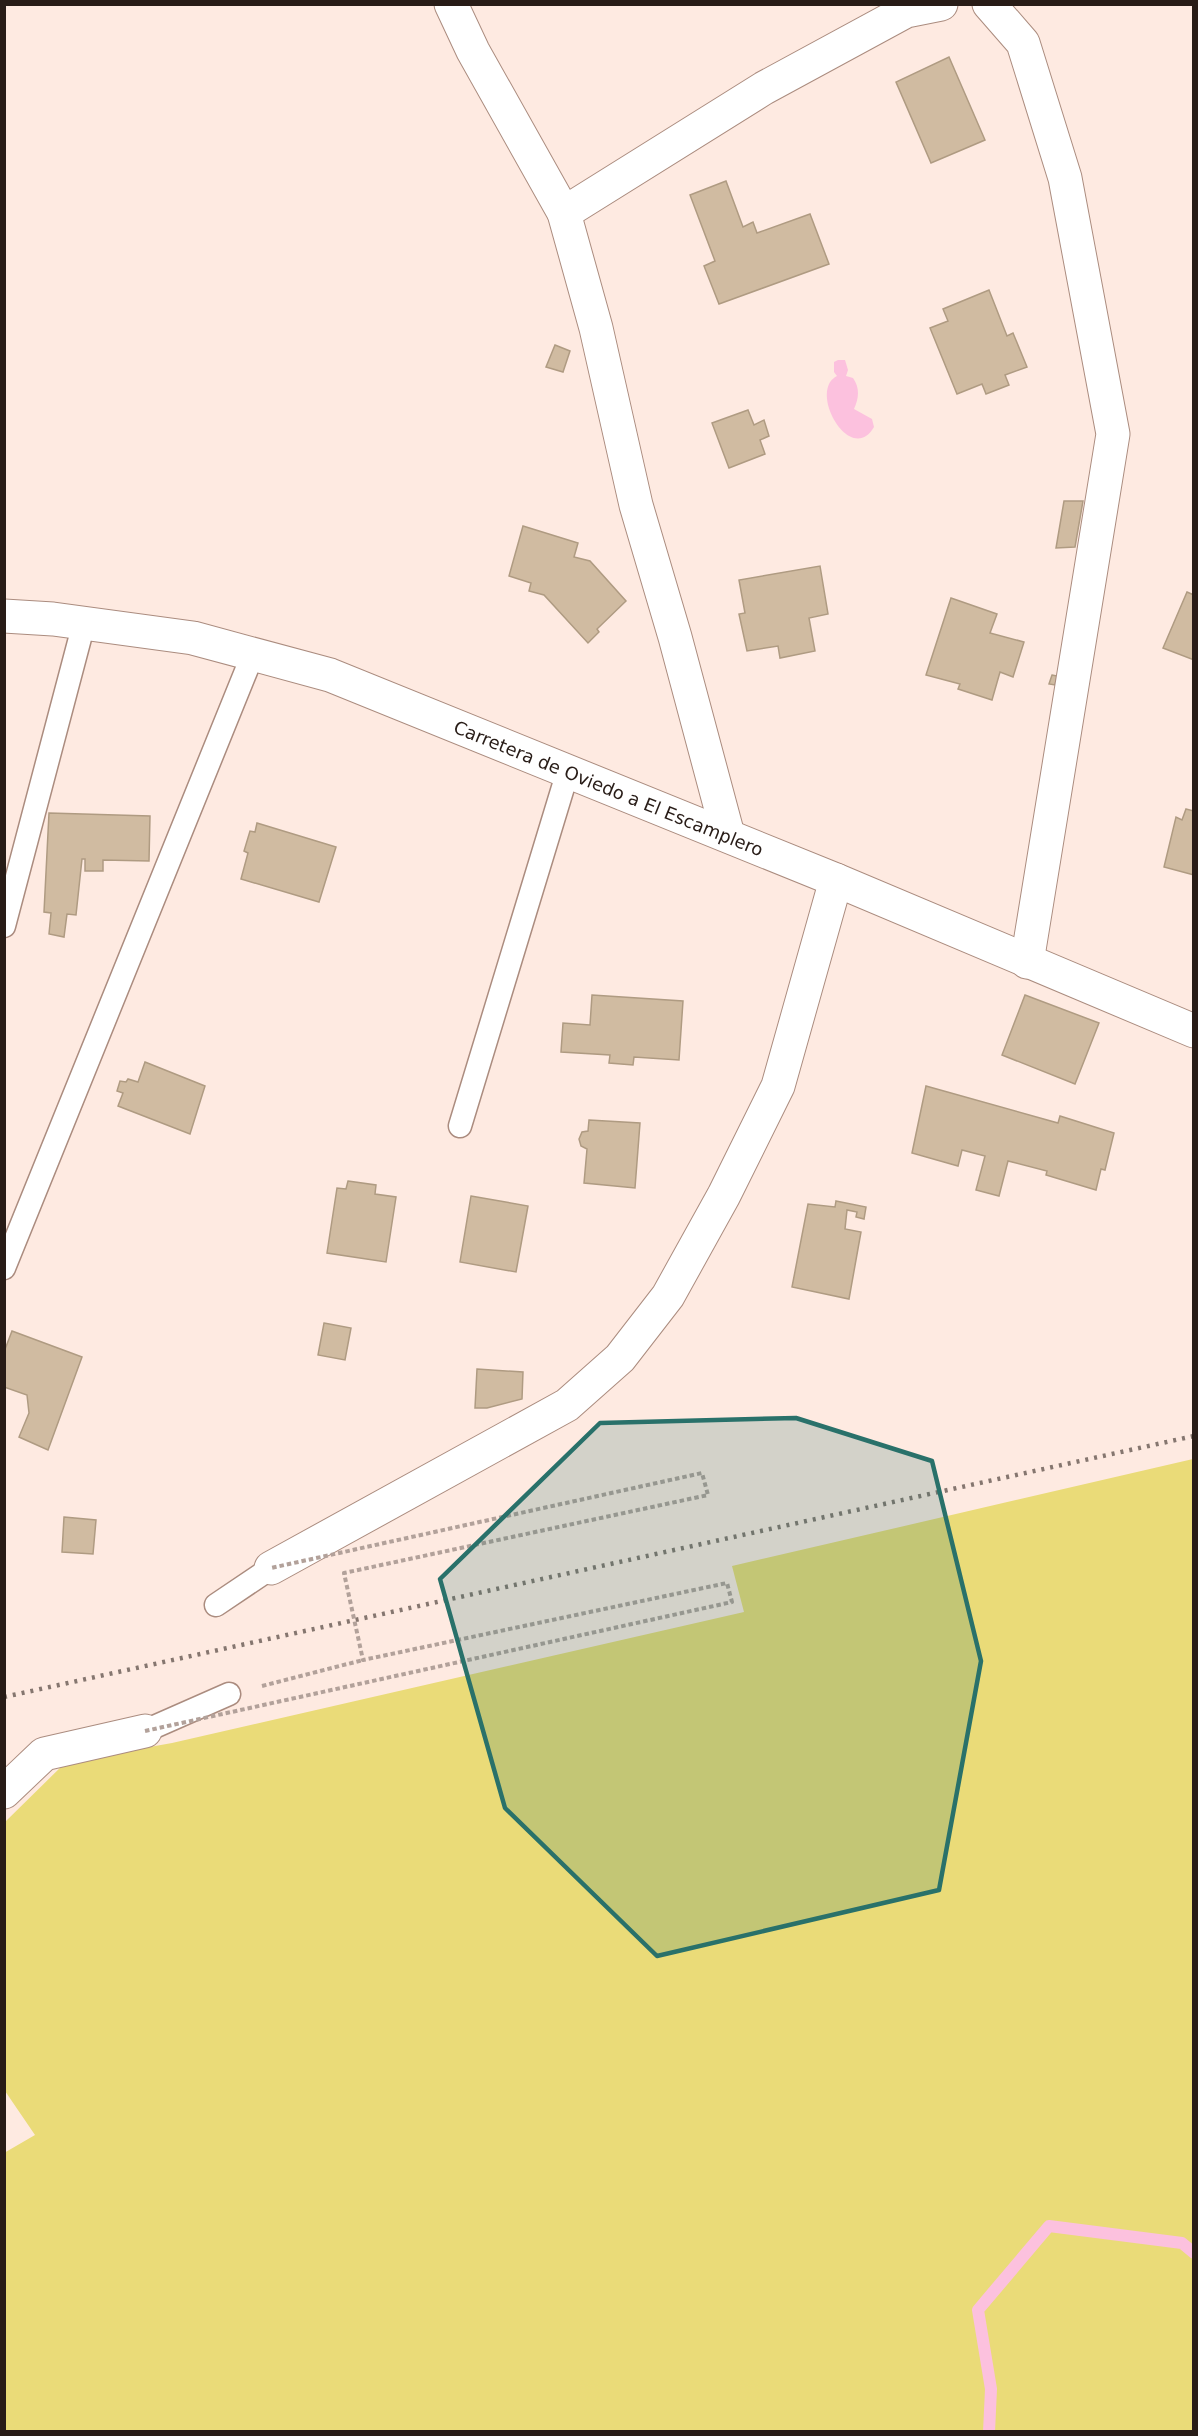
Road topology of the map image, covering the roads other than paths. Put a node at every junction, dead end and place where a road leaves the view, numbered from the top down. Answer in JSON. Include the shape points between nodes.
{"nodes":[{"id":1,"x":452,"y":4,"type":"edge"},
{"id":2,"x":941,"y":4,"type":"edge"},
{"id":3,"x":989,"y":4,"type":"edge"},
{"id":4,"x":564,"y":213,"type":"junction"},
{"id":5,"x":4,"y":616,"type":"edge"},
{"id":6,"x":84,"y":623,"type":"junction"},
{"id":7,"x":253,"y":654,"type":"junction"},
{"id":8,"x":568,"y":771,"type":"junction"},
{"id":9,"x":728,"y":835,"type":"junction"},
{"id":10,"x":837,"y":880,"type":"junction"},
{"id":11,"x":4,"y":926,"type":"edge"},
{"id":12,"x":1027,"y":962,"type":"junction"},
{"id":13,"x":1194,"y":1031,"type":"edge"},
{"id":14,"x":460,"y":1126,"type":"dead end"},
{"id":15,"x":4,"y":1268,"type":"edge"},
{"id":16,"x":271,"y":1568,"type":"joint"},
{"id":17,"x":216,"y":1605,"type":"dead end"},
{"id":18,"x":229,"y":1694,"type":"road end"},
{"id":19,"x":145,"y":1731,"type":"joint"},
{"id":20,"x":4,"y":1792,"type":"edge"}],
"edges":[{"from":1,"to":4,"type":"street"},
{"from":2,"to":4,"type":"street","via":[[906,11],[764,88]]},
{"from":3,"to":12,"type":"street","via":[[1023,43],[1065,178],[1113,434]]},
{"from":4,"to":9,"type":"street","via":[[596,328],[636,505]]},
{"from":5,"to":6,"type":"street","name":"Carretera de Oviedo a El Escamplero"},
{"from":6,"to":7,"type":"street","name":"Carretera de Oviedo a El Escamplero","via":[[193,638]]},
{"from":6,"to":11,"type":"lane"},
{"from":7,"to":8,"type":"street","name":"Carretera de Oviedo a El Escamplero","via":[[330,675]]},
{"from":7,"to":15,"type":"lane"},
{"from":8,"to":9,"type":"street","name":"Carretera de Oviedo a El Escamplero"},
{"from":8,"to":14,"type":"lane"},
{"from":9,"to":10,"type":"street","name":"Carretera de Oviedo a El Escamplero"},
{"from":10,"to":12,"type":"street","name":"Carretera de Oviedo a El Escamplero"},
{"from":10,"to":16,"type":"street","via":[[778,1086],[668,1296],[620,1358],[567,1405]]},
{"from":12,"to":13,"type":"street","name":"Carretera de Oviedo a El Escamplero"},
{"from":16,"to":17,"type":"lane"},
{"from":18,"to":19,"type":"lane"},
{"from":19,"to":20,"type":"street","via":[[44,1754]]}]}
